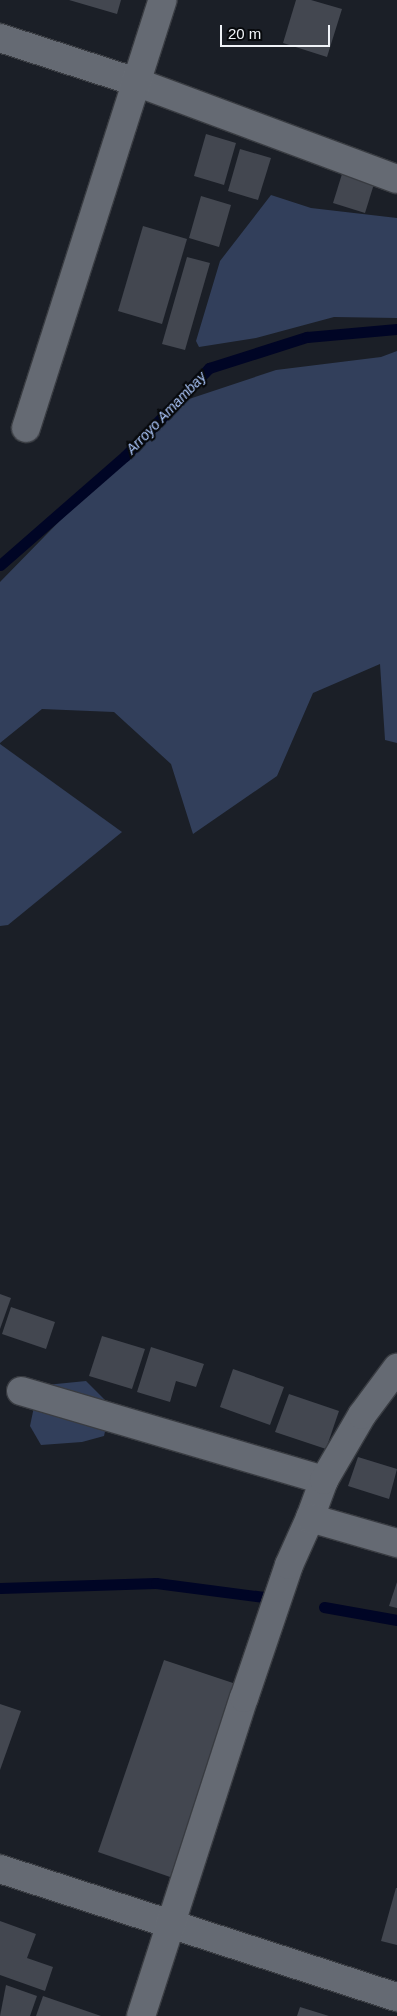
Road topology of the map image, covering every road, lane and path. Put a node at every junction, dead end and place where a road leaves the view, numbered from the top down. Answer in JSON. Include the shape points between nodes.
{"nodes":[{"id":1,"x":162,"y":0,"type":"edge"},
{"id":2,"x":0,"y":38,"type":"edge"},
{"id":3,"x":136,"y":82,"type":"junction"},
{"id":4,"x":397,"y":179,"type":"edge"},
{"id":5,"x":26,"y":428,"type":"dead end"},
{"id":6,"x":397,"y":1368,"type":"edge"},
{"id":7,"x":21,"y":1391,"type":"dead end"},
{"id":8,"x":324,"y":1480,"type":"junction"},
{"id":9,"x":310,"y":1518,"type":"junction"},
{"id":10,"x":397,"y":1543,"type":"edge"},
{"id":11,"x":0,"y":1869,"type":"edge"},
{"id":12,"x":170,"y":1923,"type":"junction"},
{"id":13,"x":397,"y":1997,"type":"edge"},
{"id":14,"x":140,"y":2016,"type":"edge"}],
"edges":[{"from":1,"to":3,"type":"street"},
{"from":2,"to":3,"type":"street"},
{"from":3,"to":4,"type":"street"},
{"from":3,"to":5,"type":"street"},
{"from":6,"to":8,"type":"street","via":[[362,1415]]},
{"from":7,"to":8,"type":"street"},
{"from":8,"to":9,"type":"street"},
{"from":9,"to":10,"type":"street"},
{"from":9,"to":12,"type":"street","via":[[289,1565]]},
{"from":11,"to":12,"type":"street"},
{"from":12,"to":13,"type":"street"},
{"from":12,"to":14,"type":"street"}]}
